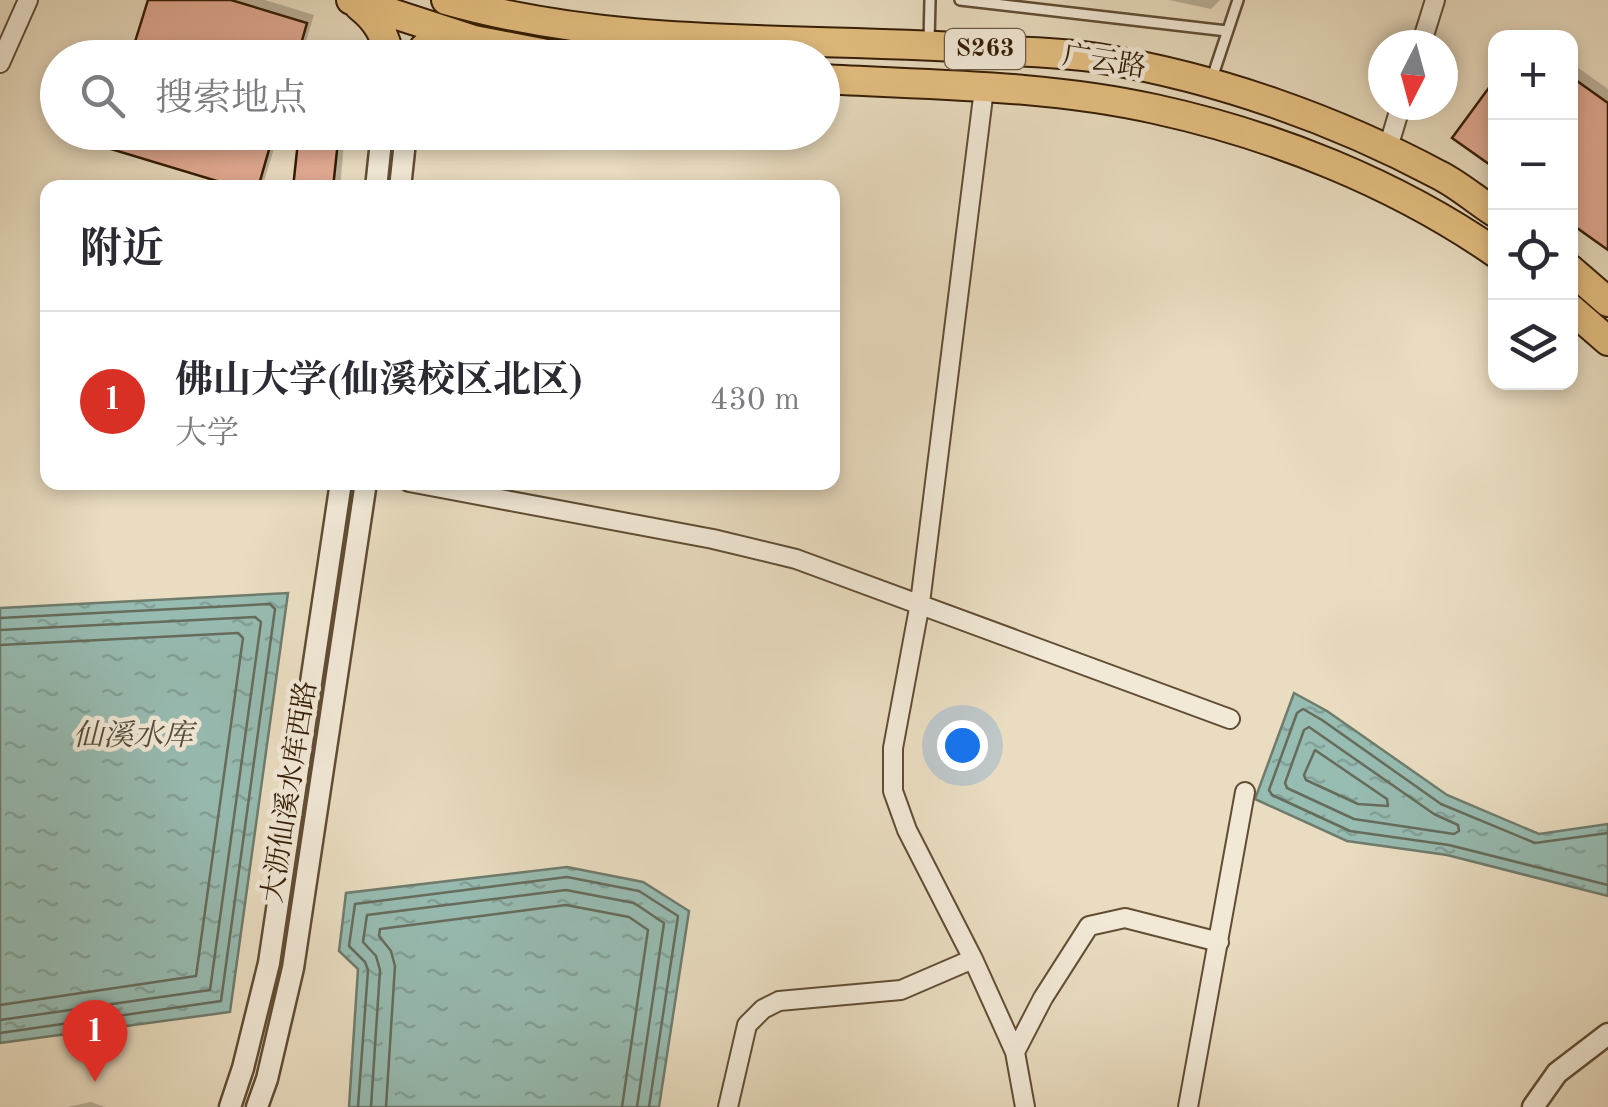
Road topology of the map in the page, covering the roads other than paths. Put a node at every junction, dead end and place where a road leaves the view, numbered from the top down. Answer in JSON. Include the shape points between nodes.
{"nodes":[{"id":1,"x":28,"y":0,"type":"edge"},
{"id":2,"x":930,"y":0,"type":"edge"},
{"id":3,"x":960,"y":0,"type":"edge"},
{"id":4,"x":1238,"y":0,"type":"edge"},
{"id":5,"x":1436,"y":0,"type":"edge"},
{"id":6,"x":353,"y":1,"type":"edge"},
{"id":7,"x":450,"y":1,"type":"edge"},
{"id":8,"x":408,"y":10,"type":"edge"},
{"id":9,"x":1426,"y":30,"type":"edge"},
{"id":10,"x":1228,"y":31,"type":"junction"},
{"id":11,"x":452,"y":34,"type":"junction"},
{"id":12,"x":386,"y":40,"type":"edge"},
{"id":13,"x":397,"y":40,"type":"edge"},
{"id":14,"x":412,"y":40,"type":"edge"},
{"id":15,"x":434,"y":40,"type":"edge"},
{"id":16,"x":481,"y":40,"type":"edge"},
{"id":17,"x":761,"y":40,"type":"edge"},
{"id":18,"x":840,"y":42,"type":"edge"},
{"id":19,"x":928,"y":45,"type":"junction"},
{"id":20,"x":0,"y":62,"type":"edge"},
{"id":21,"x":840,"y":79,"type":"edge"},
{"id":22,"x":1210,"y":84,"type":"junction"},
{"id":23,"x":984,"y":88,"type":"junction"},
{"id":24,"x":1397,"y":120,"type":"edge"},
{"id":25,"x":380,"y":150,"type":"edge"},
{"id":26,"x":404,"y":150,"type":"edge"},
{"id":27,"x":1387,"y":150,"type":"junction"},
{"id":28,"x":377,"y":180,"type":"edge"},
{"id":29,"x":401,"y":180,"type":"edge"},
{"id":30,"x":1490,"y":210,"type":"edge"},
{"id":31,"x":1488,"y":246,"type":"edge"},
{"id":32,"x":1578,"y":276,"type":"edge"},
{"id":33,"x":1608,"y":302,"type":"edge"},
{"id":34,"x":1578,"y":315,"type":"edge"},
{"id":35,"x":1608,"y":341,"type":"edge"},
{"id":36,"x":340,"y":490,"type":"edge"},
{"id":37,"x":365,"y":490,"type":"edge"},
{"id":38,"x":452,"y":490,"type":"edge"},
{"id":39,"x":920,"y":603,"type":"junction"},
{"id":40,"x":1230,"y":719,"type":"dead end"},
{"id":41,"x":1245,"y":792,"type":"dead end"},
{"id":42,"x":1219,"y":942,"type":"junction"},
{"id":43,"x":973,"y":959,"type":"junction"},
{"id":44,"x":1608,"y":1034,"type":"edge"},
{"id":45,"x":1015,"y":1052,"type":"junction"},
{"id":46,"x":230,"y":1107,"type":"edge"},
{"id":47,"x":257,"y":1107,"type":"edge"},
{"id":48,"x":728,"y":1107,"type":"edge"},
{"id":49,"x":1025,"y":1107,"type":"edge"},
{"id":50,"x":1188,"y":1107,"type":"edge"},
{"id":51,"x":1533,"y":1107,"type":"edge"}],
"edges":[{"from":1,"to":20,"type":"street"},
{"from":2,"to":19,"type":"lane"},
{"from":3,"to":10,"type":"lane"},
{"from":4,"to":10,"type":"lane"},
{"from":5,"to":9,"type":"street"},
{"from":6,"to":8,"type":"main road"},
{"from":6,"to":12,"type":"main road"},
{"from":7,"to":17,"type":"main road","name":"广云路","number":"S263","via":[[593,30]]},
{"from":8,"to":11,"type":"main road"},
{"from":8,"to":13,"type":"street"},
{"from":8,"to":14,"type":"street"},
{"from":10,"to":22,"type":"lane"},
{"from":11,"to":15,"type":"main road"},
{"from":11,"to":16,"type":"main road"},
{"from":18,"to":19,"type":"main road","name":"广云路","number":"S263"},
{"from":19,"to":22,"type":"main road","name":"广云路","number":"S263","via":[[1101,58]]},
{"from":21,"to":23,"type":"main road","name":"广云路","number":"S263"},
{"from":22,"to":27,"type":"main road","name":"广云路","number":"S263"},
{"from":23,"to":31,"type":"main road","name":"广云路","number":"S263","via":[[1155,109],[1284,146],[1384,189]]},
{"from":23,"to":39,"type":"street"},
{"from":24,"to":27,"type":"street"},
{"from":25,"to":28,"type":"street"},
{"from":26,"to":29,"type":"street"},
{"from":27,"to":30,"type":"main road","name":"广云路","number":"S263","via":[[1442,176]]},
{"from":32,"to":33,"type":"main road"},
{"from":34,"to":35,"type":"main road"},
{"from":36,"to":46,"type":"street","via":[[269,964]]},
{"from":37,"to":47,"type":"street","name":"大沥仙溪水库西路","via":[[292,968]]},
{"from":38,"to":39,"type":"street","via":[[796,559]]},
{"from":39,"to":40,"type":"street"},
{"from":39,"to":43,"type":"street","via":[[893,748],[893,790],[906,830]]},
{"from":41,"to":42,"type":"street"},
{"from":42,"to":45,"type":"street","via":[[1125,918],[1089,926]]},
{"from":42,"to":50,"type":"street"},
{"from":43,"to":45,"type":"street"},
{"from":43,"to":48,"type":"street","via":[[901,990],[763,1008],[747,1025]]},
{"from":44,"to":51,"type":"street","via":[[1557,1073]]},
{"from":45,"to":49,"type":"street"}]}
